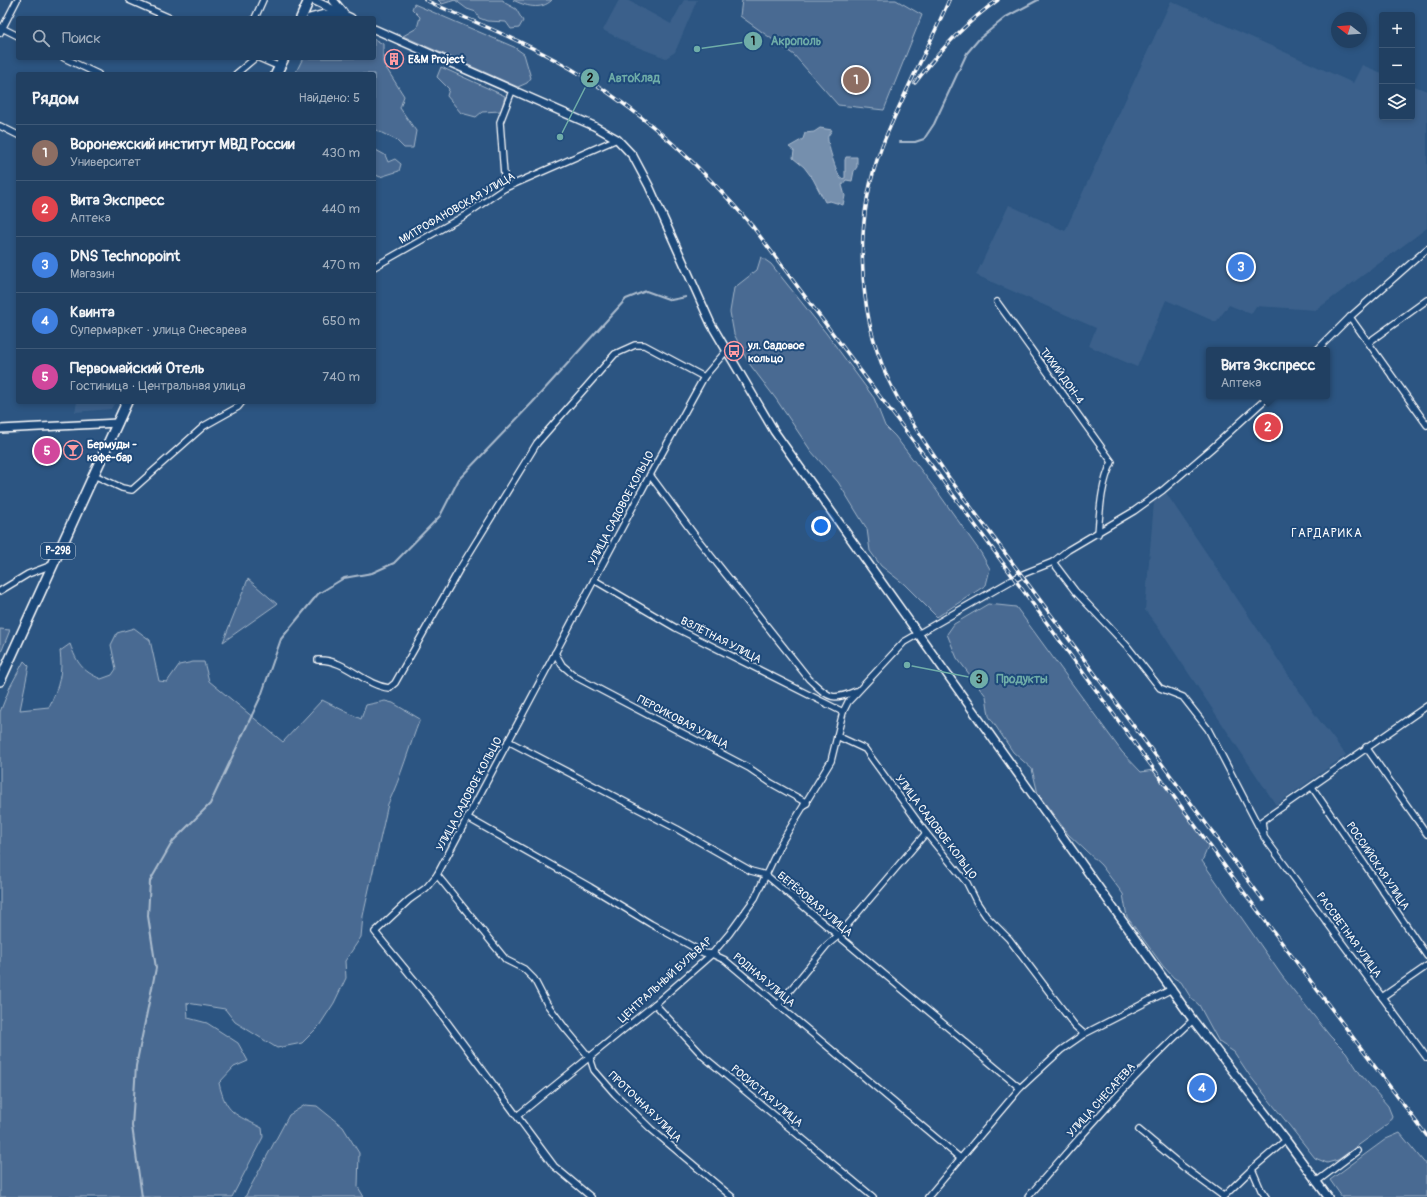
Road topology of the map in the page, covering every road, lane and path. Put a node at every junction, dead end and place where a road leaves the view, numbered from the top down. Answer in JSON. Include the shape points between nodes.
{"nodes":[{"id":1,"x":17,"y":0,"type":"edge"},
{"id":2,"x":129,"y":0,"type":"edge"},
{"id":3,"x":263,"y":0,"type":"edge"},
{"id":4,"x":309,"y":0,"type":"edge"},
{"id":5,"x":313,"y":0,"type":"edge"},
{"id":6,"x":333,"y":0,"type":"edge"},
{"id":7,"x":165,"y":16,"type":"edge"},
{"id":8,"x":256,"y":16,"type":"edge"},
{"id":9,"x":302,"y":16,"type":"edge"},
{"id":10,"x":318,"y":16,"type":"edge"},
{"id":11,"x":341,"y":16,"type":"edge"},
{"id":12,"x":347,"y":16,"type":"edge"},
{"id":13,"x":348,"y":16,"type":"edge"},
{"id":14,"x":1,"y":29,"type":"edge"},
{"id":15,"x":376,"y":30,"type":"edge"},
{"id":16,"x":16,"y":35,"type":"edge"},
{"id":17,"x":68,"y":60,"type":"edge"},
{"id":18,"x":252,"y":60,"type":"edge"},
{"id":19,"x":262,"y":60,"type":"edge"},
{"id":20,"x":283,"y":60,"type":"edge"},
{"id":21,"x":278,"y":71,"type":"edge"},
{"id":22,"x":94,"y":72,"type":"edge"},
{"id":23,"x":238,"y":72,"type":"edge"},
{"id":24,"x":512,"y":91,"type":"junction"},
{"id":25,"x":0,"y":126,"type":"edge"},
{"id":26,"x":16,"y":134,"type":"edge"},
{"id":27,"x":617,"y":139,"type":"junction"},
{"id":28,"x":505,"y":188,"type":"junction"},
{"id":29,"x":1427,"y":249,"type":"edge"},
{"id":30,"x":376,"y":266,"type":"edge"},
{"id":31,"x":1427,"y":299,"type":"edge"},
{"id":32,"x":997,"y":302,"type":"dead end"},
{"id":33,"x":1350,"y":318,"type":"junction"},
{"id":34,"x":1369,"y":342,"type":"junction"},
{"id":35,"x":1319,"y":347,"type":"edge"},
{"id":36,"x":727,"y":350,"type":"junction"},
{"id":37,"x":704,"y":377,"type":"junction"},
{"id":38,"x":1265,"y":399,"type":"edge"},
{"id":39,"x":126,"y":404,"type":"edge"},
{"id":40,"x":240,"y":404,"type":"edge"},
{"id":41,"x":118,"y":423,"type":"junction"},
{"id":42,"x":1427,"y":425,"type":"edge"},
{"id":43,"x":0,"y":429,"type":"edge"},
{"id":44,"x":94,"y":474,"type":"junction"},
{"id":45,"x":650,"y":475,"type":"junction"},
{"id":46,"x":1098,"y":534,"type":"junction"},
{"id":47,"x":1053,"y":562,"type":"junction"},
{"id":48,"x":52,"y":565,"type":"junction"},
{"id":49,"x":594,"y":580,"type":"junction"},
{"id":50,"x":0,"y":591,"type":"edge"},
{"id":51,"x":919,"y":634,"type":"junction"},
{"id":52,"x":555,"y":653,"type":"junction"},
{"id":53,"x":318,"y":660,"type":"dead end"},
{"id":54,"x":0,"y":681,"type":"edge"},
{"id":55,"x":858,"y":690,"type":"junction"},
{"id":56,"x":1427,"y":706,"type":"edge"},
{"id":57,"x":843,"y":712,"type":"junction"},
{"id":58,"x":837,"y":736,"type":"junction"},
{"id":59,"x":508,"y":741,"type":"junction"},
{"id":60,"x":1366,"y":748,"type":"junction"},
{"id":61,"x":1312,"y":787,"type":"junction"},
{"id":62,"x":806,"y":803,"type":"junction"},
{"id":63,"x":468,"y":818,"type":"junction"},
{"id":64,"x":926,"y":833,"type":"junction"},
{"id":65,"x":1427,"y":834,"type":"edge"},
{"id":66,"x":1264,"y":837,"type":"junction"},
{"id":67,"x":437,"y":875,"type":"junction"},
{"id":68,"x":766,"y":875,"type":"junction"},
{"id":69,"x":838,"y":936,"type":"junction"},
{"id":70,"x":712,"y":954,"type":"junction"},
{"id":71,"x":1427,"y":956,"type":"edge"},
{"id":72,"x":1427,"y":966,"type":"edge"},
{"id":73,"x":1172,"y":989,"type":"junction"},
{"id":74,"x":1382,"y":997,"type":"junction"},
{"id":75,"x":656,"y":1004,"type":"junction"},
{"id":76,"x":778,"y":1005,"type":"junction"},
{"id":77,"x":1193,"y":1020,"type":"junction"},
{"id":78,"x":1084,"y":1034,"type":"junction"},
{"id":79,"x":590,"y":1058,"type":"junction"},
{"id":80,"x":1427,"y":1058,"type":"edge"},
{"id":81,"x":1020,"y":1088,"type":"junction"},
{"id":82,"x":517,"y":1116,"type":"junction"},
{"id":83,"x":1139,"y":1130,"type":"dead end"},
{"id":84,"x":1286,"y":1140,"type":"junction"},
{"id":85,"x":1357,"y":1151,"type":"dead end"},
{"id":86,"x":960,"y":1158,"type":"junction"},
{"id":87,"x":1252,"y":1169,"type":"junction"},
{"id":88,"x":1316,"y":1182,"type":"junction"},
{"id":89,"x":592,"y":1197,"type":"edge"},
{"id":90,"x":732,"y":1197,"type":"edge"},
{"id":91,"x":873,"y":1197,"type":"edge"},
{"id":92,"x":928,"y":1197,"type":"edge"},
{"id":93,"x":1028,"y":1197,"type":"edge"},
{"id":94,"x":1223,"y":1197,"type":"edge"},
{"id":95,"x":1266,"y":1197,"type":"edge"},
{"id":96,"x":1328,"y":1197,"type":"edge"}],
"edges":[{"from":1,"to":14,"type":"street"},
{"from":2,"to":7,"type":"street"},
{"from":3,"to":8,"type":"street"},
{"from":4,"to":9,"type":"highway"},
{"from":5,"to":12,"type":"street"},
{"from":6,"to":13,"type":"street"},
{"from":10,"to":11,"type":"street"},
{"from":14,"to":16,"type":"street"},
{"from":15,"to":24,"type":"street"},
{"from":17,"to":22,"type":"street"},
{"from":18,"to":23,"type":"street"},
{"from":19,"to":21,"type":"street"},
{"from":20,"to":21,"type":"highway"},
{"from":24,"to":27,"type":"street","via":[[594,126]]},
{"from":24,"to":28,"type":"street","via":[[500,122]]},
{"from":25,"to":26,"type":"street"},
{"from":27,"to":28,"type":"street","name":"МИТРОФАНОВСКАЯ УЛИЦА"},
{"from":27,"to":36,"type":"street","via":[[633,156],[649,186],[711,324]]},
{"from":28,"to":30,"type":"street","name":"МИТРОФАНОВСКАЯ УЛИЦА","via":[[464,216]]},
{"from":29,"to":33,"type":"street"},
{"from":31,"to":34,"type":"street"},
{"from":32,"to":46,"type":"street","name":"ТИХИЙ ДОН-4","via":[[1112,462],[1104,482]]},
{"from":33,"to":34,"type":"street"},
{"from":33,"to":35,"type":"street"},
{"from":34,"to":42,"type":"street"},
{"from":36,"to":37,"type":"street","name":"УЛИЦА САДОВОЕ КОЛЬЦО"},
{"from":36,"to":51,"type":"street","via":[[774,431]]},
{"from":37,"to":45,"type":"street","name":"УЛИЦА САДОВОЕ КОЛЬЦО"},
{"from":37,"to":53,"type":"street","via":[[644,345],[635,345],[615,354],[537,443],[459,570],[395,684],[390,688],[379,686],[341,664]]},
{"from":38,"to":46,"type":"street","name":"ЦЕНТРАЛЬНЫЙ БУЛЬВАР","via":[[1163,490]]},
{"from":39,"to":41,"type":"highway","number":"Р-298"},
{"from":40,"to":44,"type":"street","via":[[204,426],[132,490],[122,488]]},
{"from":41,"to":43,"type":"street"},
{"from":41,"to":44,"type":"highway","number":"Р-298"},
{"from":44,"to":48,"type":"highway","number":"Р-298"},
{"from":45,"to":49,"type":"street","name":"УЛИЦА САДОВОЕ КОЛЬЦО"},
{"from":45,"to":55,"type":"street","via":[[696,538],[809,679],[826,695],[834,698]]},
{"from":46,"to":47,"type":"street","name":"ЦЕНТРАЛЬНЫЙ БУЛЬВАР","via":[[1068,550]]},
{"from":47,"to":51,"type":"street","name":"ЦЕНТРАЛЬНЫЙ БУЛЬВАР","via":[[1022,574]]},
{"from":47,"to":66,"type":"street","via":[[1075,591],[1127,646],[1160,688],[1183,697],[1208,729]]},
{"from":48,"to":50,"type":"street","via":[[28,574]]},
{"from":48,"to":54,"type":"highway","number":"Р-298"},
{"from":49,"to":52,"type":"street","name":"УЛИЦА САДОВОЕ КОЛЬЦО"},
{"from":49,"to":57,"type":"street","name":"ВЗЛЁТНАЯ УЛИЦА","via":[[676,628]]},
{"from":51,"to":55,"type":"street","name":"ЦЕНТРАЛЬНЫЙ БУЛЬВАР","via":[[904,642]]},
{"from":51,"to":73,"type":"street"},
{"from":52,"to":59,"type":"street","name":"УЛИЦА САДОВОЕ КОЛЬЦО"},
{"from":52,"to":62,"type":"street","name":"ПЕРСИКОВАЯ УЛИЦА","via":[[562,665],[576,677],[749,768]]},
{"from":55,"to":57,"type":"street","name":"ЦЕНТРАЛЬНЫЙ БУЛЬВАР"},
{"from":56,"to":60,"type":"street"},
{"from":57,"to":58,"type":"street","name":"ЦЕНТРАЛЬНЫЙ БУЛЬВАР"},
{"from":58,"to":62,"type":"street","name":"ЦЕНТРАЛЬНЫЙ БУЛЬВАР","via":[[831,761]]},
{"from":58,"to":64,"type":"street","name":"УЛИЦА САДОВОЕ КОЛЬЦО","via":[[865,749]]},
{"from":59,"to":63,"type":"street","name":"УЛИЦА САДОВОЕ КОЛЬЦО"},
{"from":59,"to":68,"type":"street","name":"БЕРЁЗОВАЯ УЛИЦА","via":[[677,829],[751,871]]},
{"from":60,"to":61,"type":"street"},
{"from":60,"to":65,"type":"street"},
{"from":61,"to":66,"type":"street","name":"РАССВЕТНАЯ УЛИЦА","via":[[1262,821]]},
{"from":61,"to":71,"type":"street","name":"РОССИЙСКАЯ УЛИЦА"},
{"from":62,"to":68,"type":"street","name":"ЦЕНТРАЛЬНЫЙ БУЛЬВАР","via":[[781,843]]},
{"from":63,"to":67,"type":"street","name":"УЛИЦА САДОВОЕ КОЛЬЦО"},
{"from":63,"to":70,"type":"street","name":"РОДНАЯ УЛИЦА","via":[[651,924],[704,953]]},
{"from":64,"to":69,"type":"street"},
{"from":64,"to":78,"type":"street","name":"УЛИЦА САДОВОЕ КОЛЬЦО","via":[[967,883],[986,916],[1009,939],[1075,1026]]},
{"from":66,"to":74,"type":"street","name":"РАССВЕТНАЯ УЛИЦА"},
{"from":67,"to":79,"type":"street","name":"ПРОТОЧНАЯ УЛИЦА","via":[[506,960],[534,979],[547,1004]]},
{"from":67,"to":82,"type":"street","name":"УЛИЦА САДОВОЕ КОЛЬЦО","via":[[426,888],[409,900],[375,932],[430,999]]},
{"from":68,"to":69,"type":"street","name":"БЕРЁЗОВАЯ УЛИЦА"},
{"from":68,"to":70,"type":"street","name":"ЦЕНТРАЛЬНЫЙ БУЛЬВАР","via":[[756,898]]},
{"from":69,"to":76,"type":"street","via":[[827,945]]},
{"from":69,"to":81,"type":"street","name":"БЕРЁЗОВАЯ УЛИЦА"},
{"from":70,"to":75,"type":"street","name":"ЦЕНТРАЛЬНЫЙ БУЛЬВАР"},
{"from":70,"to":76,"type":"street","name":"РОДНАЯ УЛИЦА","via":[[725,960]]},
{"from":72,"to":74,"type":"street"},
{"from":73,"to":77,"type":"street"},
{"from":73,"to":78,"type":"street"},
{"from":74,"to":80,"type":"street","name":"РАССВЕТНАЯ УЛИЦА"},
{"from":75,"to":79,"type":"street","name":"ЦЕНТРАЛЬНЫЙ БУЛЬВАР"},
{"from":75,"to":91,"type":"street","name":"РОСИСТАЯ УЛИЦА","via":[[704,1056]]},
{"from":76,"to":86,"type":"street","name":"РОДНАЯ УЛИЦА"},
{"from":77,"to":84,"type":"street"},
{"from":77,"to":93,"type":"street","name":"УЛИЦА СНЕСАРЕВА","via":[[1157,1053],[1098,1116]]},
{"from":78,"to":81,"type":"street","via":[[1061,1050]]},
{"from":79,"to":82,"type":"street","name":"ЦЕНТРАЛЬНЫЙ БУЛЬВАР"},
{"from":79,"to":90,"type":"street","name":"ПРОТОЧНАЯ УЛИЦА","via":[[594,1070],[615,1094],[651,1129]]},
{"from":81,"to":86,"type":"street"},
{"from":82,"to":89,"type":"street","name":"УЛИЦА САДОВОЕ КОЛЬЦО","via":[[554,1166]]},
{"from":83,"to":94,"type":"street"},
{"from":84,"to":87,"type":"street"},
{"from":84,"to":88,"type":"street"},
{"from":85,"to":88,"type":"street"},
{"from":86,"to":92,"type":"street"},
{"from":87,"to":94,"type":"street"},
{"from":87,"to":95,"type":"street"},
{"from":88,"to":96,"type":"street"}]}
